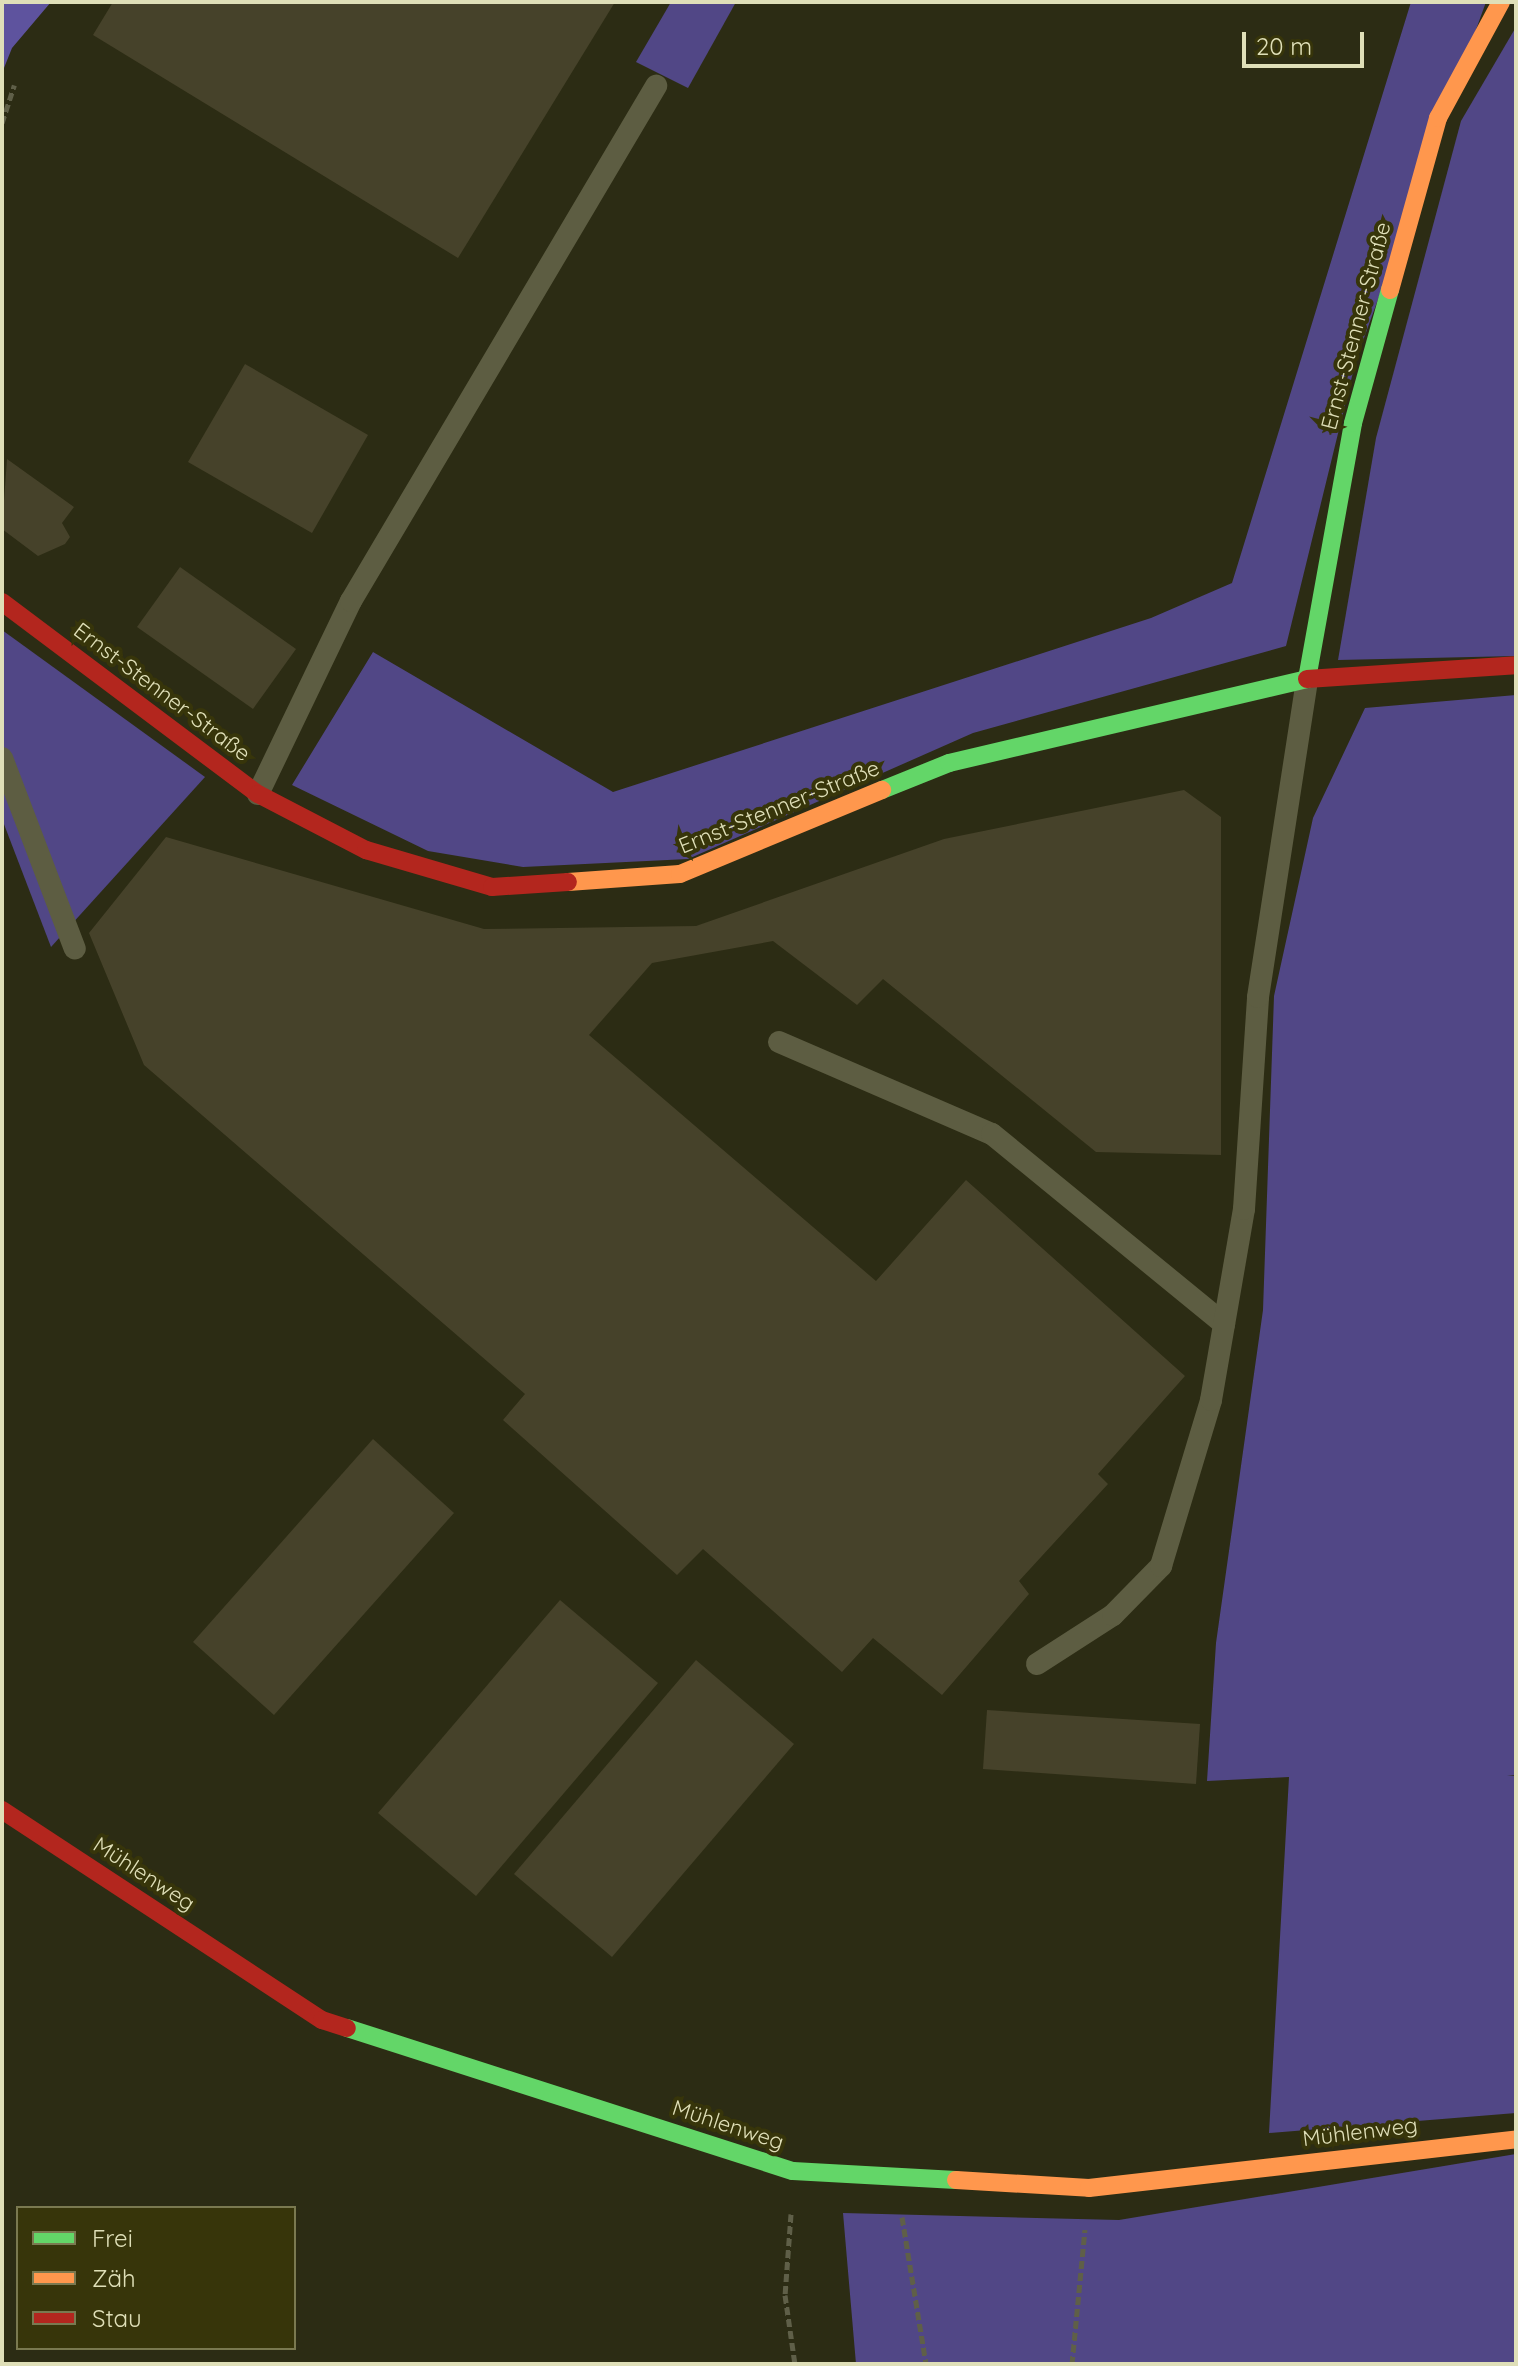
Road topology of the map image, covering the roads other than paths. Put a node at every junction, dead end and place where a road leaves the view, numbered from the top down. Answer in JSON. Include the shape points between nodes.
{"nodes":[{"id":1,"x":1501,"y":2,"type":"edge"},
{"id":2,"x":656,"y":86,"type":"dead end"},
{"id":3,"x":2,"y":602,"type":"edge"},
{"id":4,"x":2,"y":627,"type":"edge"},
{"id":5,"x":1516,"y":665,"type":"edge"},
{"id":6,"x":1307,"y":679,"type":"junction"},
{"id":7,"x":2,"y":758,"type":"edge"},
{"id":8,"x":258,"y":794,"type":"junction"},
{"id":9,"x":75,"y":949,"type":"dead end"},
{"id":10,"x":779,"y":1042,"type":"dead end"},
{"id":11,"x":1224,"y":1324,"type":"junction"},
{"id":12,"x":1037,"y":1664,"type":"dead end"},
{"id":13,"x":2,"y":1810,"type":"edge"},
{"id":14,"x":1516,"y":2139,"type":"edge"}],
"edges":[{"from":1,"to":6,"type":"street","name":"Ernst-Stenner-Straße","via":[[1438,118],[1353,423]]},
{"from":2,"to":8,"type":"lane","via":[[351,601]]},
{"from":3,"to":4,"type":"lane"},
{"from":3,"to":8,"type":"street","name":"Ernst-Stenner-Straße"},
{"from":5,"to":6,"type":"street","name":"Ernst-Stenner-Straße"},
{"from":6,"to":8,"type":"street","name":"Ernst-Stenner-Straße","via":[[949,763],[680,874],[492,887],[366,850]]},
{"from":6,"to":11,"type":"lane","via":[[1258,997],[1244,1209]]},
{"from":7,"to":9,"type":"lane"},
{"from":10,"to":11,"type":"lane","via":[[992,1134]]},
{"from":11,"to":12,"type":"lane","via":[[1211,1400],[1161,1566],[1113,1615]]},
{"from":13,"to":14,"type":"street","name":"Mühlenweg","via":[[322,2020],[793,2171],[1089,2188]]}]}
